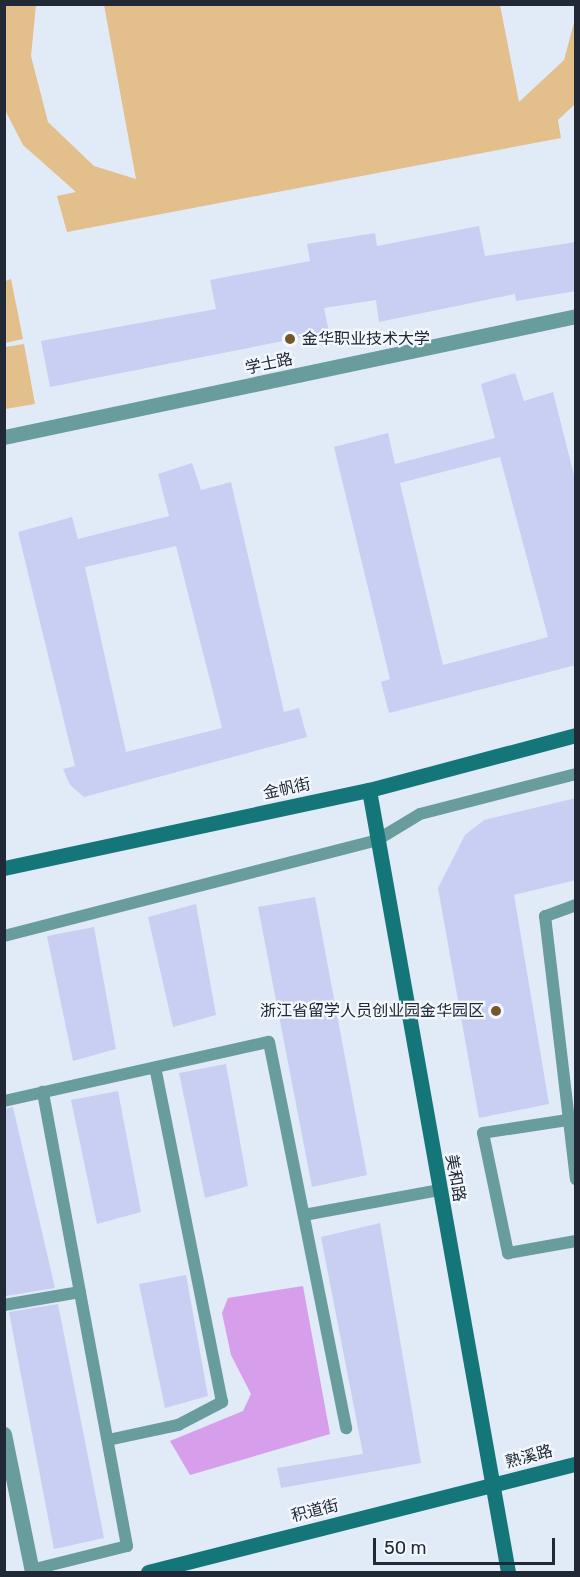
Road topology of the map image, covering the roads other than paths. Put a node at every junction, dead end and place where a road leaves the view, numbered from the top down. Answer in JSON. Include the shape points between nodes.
{"nodes":[{"id":1,"x":576,"y":316,"type":"edge"},
{"id":2,"x":4,"y":437,"type":"edge"},
{"id":3,"x":576,"y":735,"type":"edge"},
{"id":4,"x":576,"y":774,"type":"edge"},
{"id":5,"x":369,"y":790,"type":"junction"},
{"id":6,"x":377,"y":840,"type":"junction"},
{"id":7,"x":4,"y":868,"type":"edge"},
{"id":8,"x":576,"y":905,"type":"edge"},
{"id":9,"x":4,"y":936,"type":"edge"},
{"id":10,"x":155,"y":1068,"type":"junction"},
{"id":11,"x":43,"y":1092,"type":"junction"},
{"id":12,"x":4,"y":1101,"type":"edge"},
{"id":13,"x":572,"y":1119,"type":"edge"},
{"id":14,"x":576,"y":1179,"type":"edge"},
{"id":15,"x":439,"y":1190,"type":"junction"},
{"id":16,"x":304,"y":1215,"type":"junction"},
{"id":17,"x":576,"y":1240,"type":"edge"},
{"id":18,"x":80,"y":1292,"type":"junction"},
{"id":19,"x":4,"y":1305,"type":"edge"},
{"id":20,"x":346,"y":1428,"type":"dead end"},
{"id":21,"x":4,"y":1434,"type":"edge"},
{"id":22,"x":108,"y":1440,"type":"junction"},
{"id":23,"x":576,"y":1464,"type":"edge"},
{"id":24,"x":492,"y":1485,"type":"junction"},
{"id":25,"x":31,"y":1571,"type":"edge"},
{"id":26,"x":148,"y":1572,"type":"edge"},
{"id":27,"x":507,"y":1572,"type":"edge"}],
"edges":[{"from":1,"to":2,"type":"street","name":"学士路"},
{"from":3,"to":5,"type":"street","name":"金帆街"},
{"from":4,"to":6,"type":"lane","via":[[420,814]]},
{"from":5,"to":6,"type":"street","name":"美和路"},
{"from":5,"to":7,"type":"street","name":"金帆街"},
{"from":6,"to":9,"type":"lane"},
{"from":6,"to":15,"type":"street","name":"美和路"},
{"from":8,"to":13,"type":"lane","via":[[545,916]]},
{"from":10,"to":11,"type":"lane"},
{"from":10,"to":16,"type":"lane","via":[[269,1042]]},
{"from":10,"to":22,"type":"lane","via":[[222,1402],[178,1425]]},
{"from":11,"to":12,"type":"lane"},
{"from":11,"to":18,"type":"lane"},
{"from":13,"to":14,"type":"lane"},
{"from":13,"to":17,"type":"lane","via":[[483,1133],[508,1253]]},
{"from":15,"to":16,"type":"lane"},
{"from":15,"to":24,"type":"street","name":"美和路"},
{"from":16,"to":20,"type":"lane"},
{"from":18,"to":19,"type":"lane"},
{"from":18,"to":22,"type":"lane"},
{"from":21,"to":25,"type":"street"},
{"from":22,"to":25,"type":"lane","via":[[127,1546]]},
{"from":23,"to":24,"type":"street","name":"熟溪路"},
{"from":24,"to":26,"type":"street","name":"积道街"},
{"from":24,"to":27,"type":"street","name":"美和路"}]}
